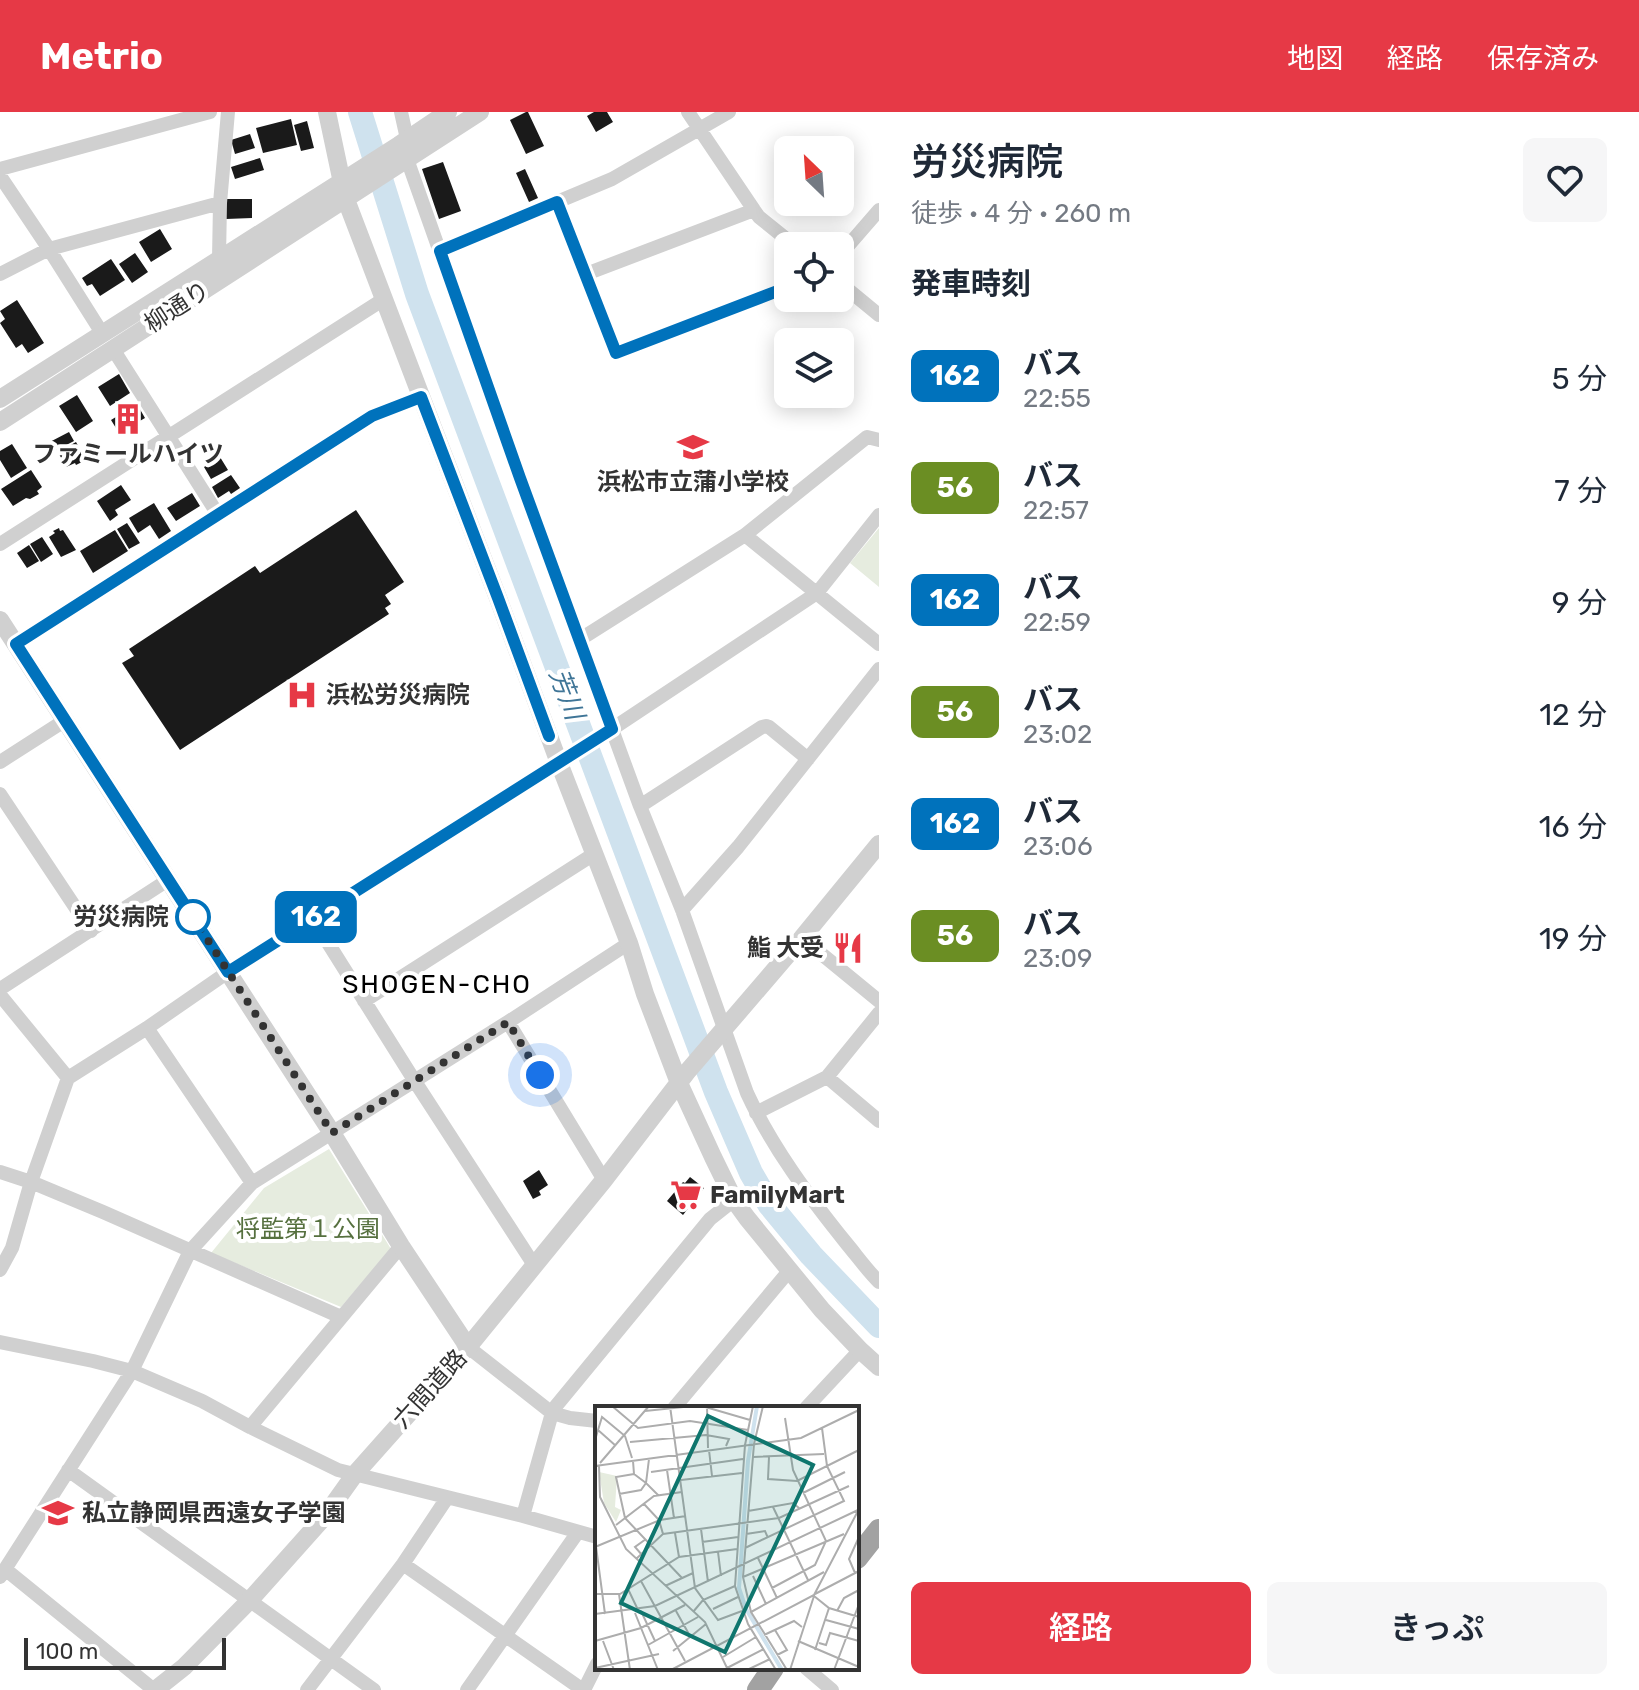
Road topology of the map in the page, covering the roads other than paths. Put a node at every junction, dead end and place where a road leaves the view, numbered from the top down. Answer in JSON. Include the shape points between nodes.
{"nodes":[{"id":1,"x":210,"y":112,"type":"edge"},
{"id":2,"x":228,"y":112,"type":"edge"},
{"id":3,"x":327,"y":112,"type":"edge"},
{"id":4,"x":401,"y":112,"type":"edge"},
{"id":5,"x":448,"y":112,"type":"edge"},
{"id":6,"x":480,"y":112,"type":"edge"},
{"id":7,"x":688,"y":112,"type":"edge"},
{"id":8,"x":729,"y":112,"type":"edge"},
{"id":9,"x":698,"y":129,"type":"junction"},
{"id":10,"x":404,"y":151,"type":"junction"},
{"id":11,"x":0,"y":169,"type":"edge"},
{"id":12,"x":0,"y":176,"type":"edge"},
{"id":13,"x":348,"y":186,"type":"junction"},
{"id":14,"x":557,"y":202,"type":"junction"},
{"id":15,"x":220,"y":203,"type":"junction"},
{"id":16,"x":754,"y":210,"type":"junction"},
{"id":17,"x":879,"y":210,"type":"edge"},
{"id":18,"x":778,"y":232,"type":"edge"},
{"id":19,"x":854,"y":239,"type":"edge"},
{"id":20,"x":49,"y":249,"type":"junction"},
{"id":21,"x":440,"y":251,"type":"junction"},
{"id":22,"x":219,"y":259,"type":"junction"},
{"id":23,"x":0,"y":274,"type":"edge"},
{"id":24,"x":586,"y":274,"type":"junction"},
{"id":25,"x":774,"y":292,"type":"edge"},
{"id":26,"x":854,"y":294,"type":"edge"},
{"id":27,"x":384,"y":299,"type":"junction"},
{"id":28,"x":879,"y":315,"type":"edge"},
{"id":29,"x":102,"y":333,"type":"junction"},
{"id":30,"x":113,"y":349,"type":"junction"},
{"id":31,"x":421,"y":397,"type":"junction"},
{"id":32,"x":0,"y":399,"type":"edge"},
{"id":33,"x":0,"y":422,"type":"edge"},
{"id":34,"x":168,"y":435,"type":"junction"},
{"id":35,"x":879,"y":440,"type":"edge"},
{"id":36,"x":217,"y":513,"type":"junction"},
{"id":37,"x":879,"y":515,"type":"edge"},
{"id":38,"x":745,"y":535,"type":"junction"},
{"id":39,"x":0,"y":544,"type":"edge"},
{"id":40,"x":817,"y":593,"type":"junction"},
{"id":41,"x":0,"y":620,"type":"edge"},
{"id":42,"x":579,"y":640,"type":"junction"},
{"id":43,"x":16,"y":644,"type":"junction"},
{"id":44,"x":879,"y":644,"type":"edge"},
{"id":45,"x":879,"y":669,"type":"edge"},
{"id":46,"x":64,"y":721,"type":"junction"},
{"id":47,"x":610,"y":731,"type":"junction"},
{"id":48,"x":808,"y":759,"type":"junction"},
{"id":49,"x":562,"y":761,"type":"junction"},
{"id":50,"x":0,"y":762,"type":"edge"},
{"id":51,"x":0,"y":794,"type":"edge"},
{"id":52,"x":640,"y":806,"type":"junction"},
{"id":53,"x":879,"y":844,"type":"edge"},
{"id":54,"x":594,"y":854,"type":"junction"},
{"id":55,"x":168,"y":880,"type":"junction"},
{"id":56,"x":682,"y":910,"type":"junction"},
{"id":57,"x":313,"y":919,"type":"junction"},
{"id":58,"x":91,"y":931,"type":"junction"},
{"id":59,"x":802,"y":938,"type":"junction"},
{"id":60,"x":629,"y":943,"type":"junction"},
{"id":61,"x":228,"y":972,"type":"junction"},
{"id":62,"x":0,"y":989,"type":"edge"},
{"id":63,"x":0,"y":995,"type":"edge"},
{"id":64,"x":364,"y":1001,"type":"junction"},
{"id":65,"x":879,"y":1001,"type":"edge"},
{"id":66,"x":879,"y":1013,"type":"edge"},
{"id":67,"x":508,"y":1022,"type":"junction"},
{"id":68,"x":147,"y":1028,"type":"junction"},
{"id":69,"x":722,"y":1032,"type":"junction"},
{"id":70,"x":827,"y":1077,"type":"junction"},
{"id":71,"x":68,"y":1078,"type":"junction"},
{"id":72,"x":683,"y":1078,"type":"junction"},
{"id":73,"x":414,"y":1080,"type":"junction"},
{"id":74,"x":756,"y":1113,"type":"junction"},
{"id":75,"x":879,"y":1121,"type":"edge"},
{"id":76,"x":332,"y":1133,"type":"junction"},
{"id":77,"x":0,"y":1172,"type":"edge"},
{"id":78,"x":604,"y":1180,"type":"junction"},
{"id":79,"x":31,"y":1182,"type":"junction"},
{"id":80,"x":252,"y":1183,"type":"junction"},
{"id":81,"x":734,"y":1200,"type":"junction"},
{"id":82,"x":401,"y":1246,"type":"junction"},
{"id":83,"x":190,"y":1251,"type":"junction"},
{"id":84,"x":534,"y":1265,"type":"junction"},
{"id":85,"x":0,"y":1270,"type":"edge"},
{"id":86,"x":789,"y":1271,"type":"junction"},
{"id":87,"x":879,"y":1282,"type":"edge"},
{"id":88,"x":341,"y":1317,"type":"junction"},
{"id":89,"x":0,"y":1342,"type":"edge"},
{"id":90,"x":468,"y":1347,"type":"junction"},
{"id":91,"x":860,"y":1350,"type":"junction"},
{"id":92,"x":879,"y":1367,"type":"edge"},
{"id":93,"x":132,"y":1371,"type":"junction"},
{"id":94,"x":676,"y":1406,"type":"edge"},
{"id":95,"x":808,"y":1406,"type":"edge"},
{"id":96,"x":552,"y":1413,"type":"junction"},
{"id":97,"x":595,"y":1421,"type":"edge"},
{"id":98,"x":250,"y":1427,"type":"junction"},
{"id":99,"x":68,"y":1470,"type":"junction"},
{"id":100,"x":355,"y":1474,"type":"junction"},
{"id":101,"x":447,"y":1498,"type":"junction"},
{"id":102,"x":523,"y":1516,"type":"junction"},
{"id":103,"x":879,"y":1530,"type":"edge"},
{"id":104,"x":578,"y":1532,"type":"junction"},
{"id":105,"x":595,"y":1536,"type":"edge"},
{"id":106,"x":859,"y":1555,"type":"edge"},
{"id":107,"x":403,"y":1564,"type":"junction"},
{"id":108,"x":3,"y":1573,"type":"edge"},
{"id":109,"x":250,"y":1600,"type":"junction"},
{"id":110,"x":505,"y":1635,"type":"junction"},
{"id":111,"x":330,"y":1658,"type":"junction"},
{"id":112,"x":595,"y":1668,"type":"edge"},
{"id":113,"x":772,"y":1670,"type":"edge"},
{"id":114,"x":808,"y":1670,"type":"edge"},
{"id":115,"x":163,"y":1688,"type":"edge"},
{"id":116,"x":307,"y":1690,"type":"edge"},
{"id":117,"x":374,"y":1690,"type":"edge"},
{"id":118,"x":467,"y":1690,"type":"edge"},
{"id":119,"x":584,"y":1690,"type":"edge"},
{"id":120,"x":758,"y":1690,"type":"edge"},
{"id":121,"x":832,"y":1690,"type":"edge"}],
"edges":[{"from":1,"to":11,"type":"street"},
{"from":2,"to":15,"type":"street"},
{"from":3,"to":13,"type":"street"},
{"from":4,"to":10,"type":"street"},
{"from":5,"to":10,"type":"street"},
{"from":6,"to":10,"type":"street"},
{"from":7,"to":9,"type":"street"},
{"from":8,"to":9,"type":"street"},
{"from":9,"to":14,"type":"street","via":[[612,179]]},
{"from":9,"to":16,"type":"street"},
{"from":10,"to":13,"type":"street"},
{"from":10,"to":21,"type":"street"},
{"from":12,"to":20,"type":"street"},
{"from":13,"to":22,"type":"street","name":"柳通り"},
{"from":13,"to":27,"type":"street"},
{"from":13,"to":30,"type":"street","name":"柳通り"},
{"from":14,"to":21,"type":"street"},
{"from":14,"to":24,"type":"street"},
{"from":15,"to":20,"type":"street"},
{"from":15,"to":22,"type":"street"},
{"from":16,"to":18,"type":"street"},
{"from":16,"to":24,"type":"street"},
{"from":17,"to":19,"type":"street"},
{"from":20,"to":23,"type":"street"},
{"from":20,"to":29,"type":"street"},
{"from":21,"to":42,"type":"street"},
{"from":22,"to":29,"type":"street","name":"柳通り"},
{"from":24,"to":25,"type":"street","via":[[616,353]]},
{"from":26,"to":28,"type":"street"},
{"from":27,"to":31,"type":"street"},
{"from":27,"to":34,"type":"street"},
{"from":29,"to":32,"type":"street","name":"柳通り"},
{"from":30,"to":33,"type":"street","name":"柳通り"},
{"from":30,"to":34,"type":"street"},
{"from":31,"to":36,"type":"street","via":[[372,416]]},
{"from":31,"to":49,"type":"street"},
{"from":34,"to":36,"type":"street"},
{"from":34,"to":39,"type":"street"},
{"from":35,"to":38,"type":"street","via":[[867,437]]},
{"from":36,"to":43,"type":"street"},
{"from":37,"to":40,"type":"street"},
{"from":38,"to":40,"type":"street"},
{"from":38,"to":42,"type":"street"},
{"from":40,"to":44,"type":"street"},
{"from":40,"to":47,"type":"street"},
{"from":41,"to":43,"type":"street"},
{"from":42,"to":47,"type":"street"},
{"from":43,"to":46,"type":"street"},
{"from":45,"to":48,"type":"street"},
{"from":46,"to":50,"type":"street"},
{"from":46,"to":55,"type":"street"},
{"from":47,"to":49,"type":"street"},
{"from":47,"to":52,"type":"street"},
{"from":48,"to":52,"type":"street","via":[[762,727]]},
{"from":48,"to":56,"type":"street"},
{"from":49,"to":54,"type":"street"},
{"from":49,"to":57,"type":"street"},
{"from":51,"to":58,"type":"street"},
{"from":52,"to":56,"type":"street"},
{"from":53,"to":59,"type":"street"},
{"from":54,"to":60,"type":"street"},
{"from":54,"to":64,"type":"street"},
{"from":55,"to":58,"type":"street"},
{"from":55,"to":61,"type":"street"},
{"from":56,"to":69,"type":"street"},
{"from":57,"to":61,"type":"street"},
{"from":57,"to":64,"type":"street"},
{"from":58,"to":62,"type":"street"},
{"from":59,"to":65,"type":"street"},
{"from":59,"to":69,"type":"street"},
{"from":60,"to":67,"type":"street"},
{"from":60,"to":72,"type":"street","via":[[645,994]]},
{"from":61,"to":68,"type":"street"},
{"from":61,"to":76,"type":"street"},
{"from":63,"to":71,"type":"street"},
{"from":64,"to":73,"type":"street"},
{"from":66,"to":70,"type":"street"},
{"from":67,"to":73,"type":"street"},
{"from":67,"to":78,"type":"street"},
{"from":68,"to":71,"type":"street"},
{"from":68,"to":80,"type":"street"},
{"from":69,"to":72,"type":"street","name":"六間道路"},
{"from":69,"to":74,"type":"street"},
{"from":70,"to":74,"type":"street"},
{"from":70,"to":75,"type":"street"},
{"from":71,"to":79,"type":"street"},
{"from":72,"to":78,"type":"street","name":"六間道路"},
{"from":72,"to":81,"type":"street"},
{"from":73,"to":76,"type":"street"},
{"from":73,"to":84,"type":"street"},
{"from":74,"to":87,"type":"street","via":[[823,1214]]},
{"from":76,"to":80,"type":"street"},
{"from":76,"to":82,"type":"street"},
{"from":77,"to":79,"type":"street"},
{"from":78,"to":84,"type":"street","name":"六間道路"},
{"from":79,"to":83,"type":"street"},
{"from":79,"to":85,"type":"street","via":[[12,1248]]},
{"from":80,"to":83,"type":"street"},
{"from":81,"to":86,"type":"street"},
{"from":81,"to":96,"type":"street","via":[[710,1219]]},
{"from":82,"to":88,"type":"street"},
{"from":82,"to":90,"type":"street"},
{"from":83,"to":88,"type":"street"},
{"from":83,"to":93,"type":"street"},
{"from":84,"to":90,"type":"street","name":"六間道路"},
{"from":86,"to":91,"type":"street"},
{"from":86,"to":94,"type":"street"},
{"from":88,"to":98,"type":"street"},
{"from":89,"to":93,"type":"street"},
{"from":90,"to":96,"type":"street"},
{"from":90,"to":100,"type":"street","name":"六間道路"},
{"from":91,"to":92,"type":"street"},
{"from":91,"to":95,"type":"street"},
{"from":93,"to":98,"type":"street"},
{"from":93,"to":99,"type":"street"},
{"from":96,"to":97,"type":"street"},
{"from":96,"to":102,"type":"street"},
{"from":98,"to":100,"type":"street"},
{"from":99,"to":108,"type":"street"},
{"from":99,"to":109,"type":"street"},
{"from":100,"to":101,"type":"street"},
{"from":100,"to":109,"type":"street","name":"六間道路"},
{"from":101,"to":102,"type":"street"},
{"from":101,"to":107,"type":"street"},
{"from":102,"to":104,"type":"street"},
{"from":103,"to":106,"type":"highway"},
{"from":104,"to":105,"type":"street"},
{"from":104,"to":110,"type":"street"},
{"from":107,"to":110,"type":"street"},
{"from":107,"to":111,"type":"street"},
{"from":108,"to":115,"type":"street"},
{"from":109,"to":111,"type":"street"},
{"from":109,"to":115,"type":"street","name":"六間道路"},
{"from":110,"to":118,"type":"street"},
{"from":110,"to":119,"type":"street"},
{"from":111,"to":116,"type":"street"},
{"from":111,"to":117,"type":"street"},
{"from":112,"to":119,"type":"street"},
{"from":113,"to":120,"type":"highway"},
{"from":114,"to":121,"type":"street"}]}
